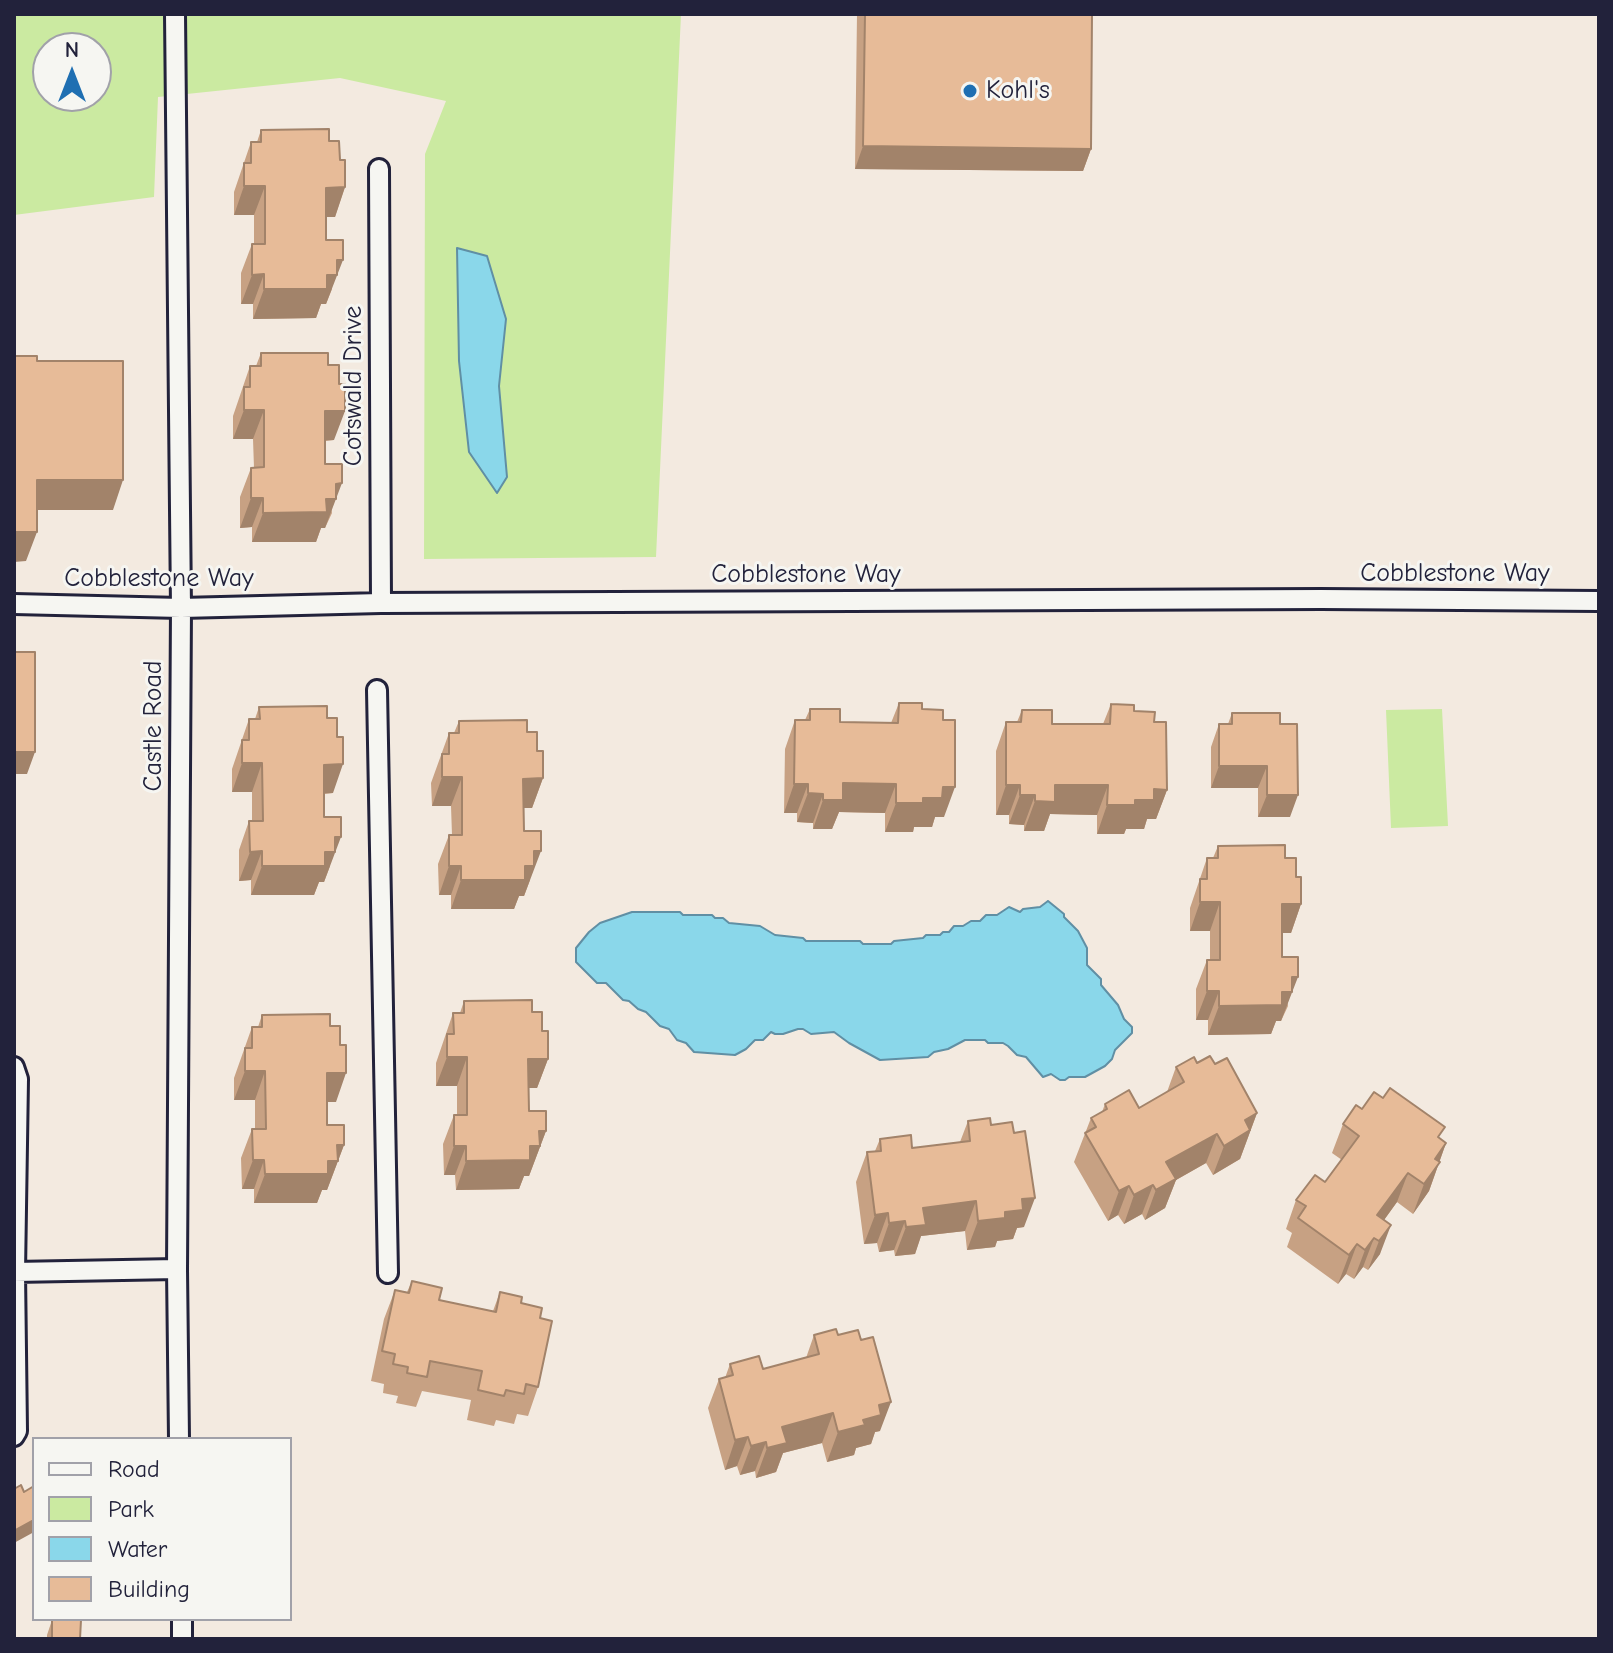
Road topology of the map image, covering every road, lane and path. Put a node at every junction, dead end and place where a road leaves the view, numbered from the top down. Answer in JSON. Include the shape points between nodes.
{"nodes":[{"id":1,"x":175,"y":14,"type":"edge"},
{"id":2,"x":379,"y":169,"type":"dead end"},
{"id":3,"x":1599,"y":601,"type":"edge"},
{"id":4,"x":381,"y":603,"type":"junction"},
{"id":5,"x":14,"y":604,"type":"edge"},
{"id":6,"x":181,"y":608,"type":"junction"},
{"id":7,"x":377,"y":690,"type":"dead end"},
{"id":8,"x":14,"y":1067,"type":"edge"},
{"id":9,"x":177,"y":1269,"type":"junction"},
{"id":10,"x":15,"y":1272,"type":"edge"},
{"id":11,"x":388,"y":1273,"type":"dead end"},
{"id":12,"x":14,"y":1436,"type":"edge"},
{"id":13,"x":179,"y":1437,"type":"edge"}],
"edges":[{"from":1,"to":6,"type":"street","name":"Castle Road"},
{"from":2,"to":4,"type":"street","name":"Cotswald Drive"},
{"from":3,"to":4,"type":"street","name":"Cobblestone Way"},
{"from":4,"to":6,"type":"street","name":"Cobblestone Way"},
{"from":5,"to":6,"type":"street","name":"Cobblestone Way"},
{"from":6,"to":9,"type":"street","name":"Castle Road"},
{"from":7,"to":11,"type":"street"},
{"from":8,"to":10,"type":"street"},
{"from":9,"to":10,"type":"street"},
{"from":9,"to":13,"type":"street","name":"Castle Road"},
{"from":10,"to":12,"type":"street"}]}
